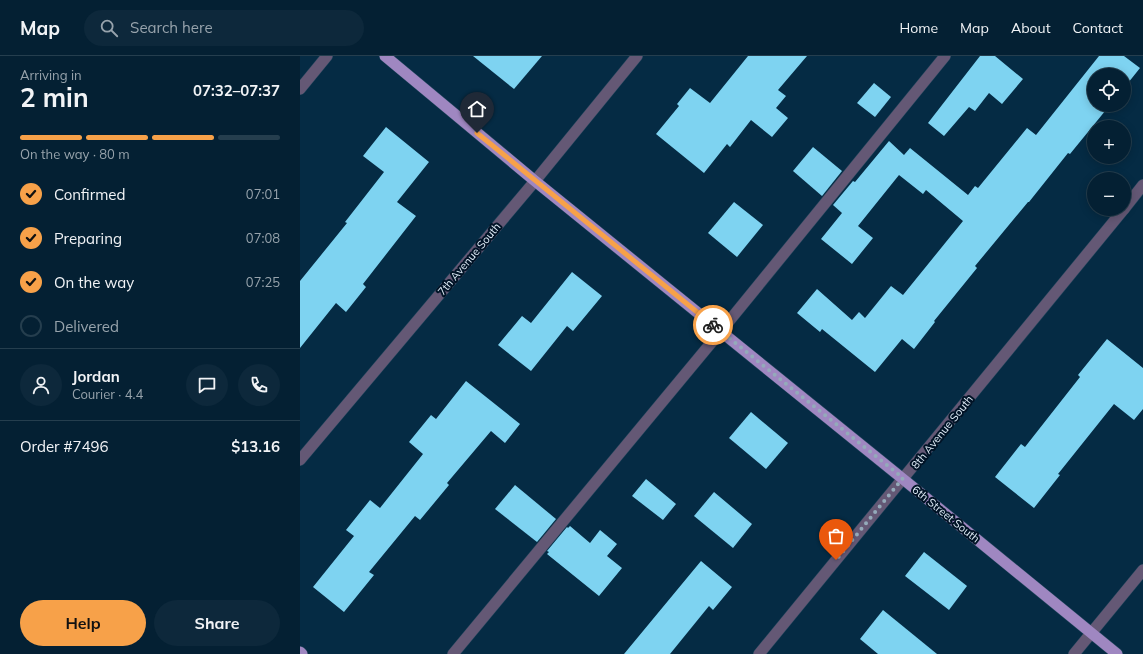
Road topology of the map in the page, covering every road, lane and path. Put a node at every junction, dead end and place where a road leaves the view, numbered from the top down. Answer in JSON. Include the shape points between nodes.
{"nodes":[{"id":1,"x":327,"y":56,"type":"edge"},
{"id":2,"x":385,"y":56,"type":"edge"},
{"id":3,"x":637,"y":56,"type":"edge"},
{"id":4,"x":946,"y":56,"type":"edge"},
{"id":5,"x":300,"y":89,"type":"edge"},
{"id":6,"x":535,"y":181,"type":"junction"},
{"id":7,"x":1143,"y":186,"type":"edge"},
{"id":8,"x":1131,"y":201,"type":"edge"},
{"id":9,"x":1118,"y":216,"type":"edge"},
{"id":10,"x":721,"y":331,"type":"junction"},
{"id":11,"x":300,"y":460,"type":"edge"},
{"id":12,"x":903,"y":478,"type":"junction"},
{"id":13,"x":1143,"y":570,"type":"edge"},
{"id":14,"x":1092,"y":633,"type":"junction"},
{"id":15,"x":300,"y":652,"type":"edge"},
{"id":16,"x":302,"y":654,"type":"edge"},
{"id":17,"x":453,"y":654,"type":"edge"},
{"id":18,"x":759,"y":654,"type":"edge"},
{"id":19,"x":1074,"y":654,"type":"edge"},
{"id":20,"x":1117,"y":654,"type":"edge"}],
"edges":[{"from":1,"to":5,"type":"street"},
{"from":2,"to":6,"type":"main road","name":"6th Street South"},
{"from":3,"to":6,"type":"street","name":"7th Avenue South"},
{"from":4,"to":10,"type":"street"},
{"from":6,"to":10,"type":"main road","name":"6th Street South"},
{"from":6,"to":11,"type":"street","name":"7th Avenue South"},
{"from":7,"to":8,"type":"street","name":"8th Avenue South"},
{"from":9,"to":12,"type":"street","name":"8th Avenue South"},
{"from":10,"to":12,"type":"main road","name":"6th Street South"},
{"from":10,"to":17,"type":"street"},
{"from":12,"to":14,"type":"main road","name":"6th Street South"},
{"from":12,"to":18,"type":"street","name":"8th Avenue South"},
{"from":13,"to":14,"type":"street"},
{"from":14,"to":19,"type":"street"},
{"from":14,"to":20,"type":"main road","name":"6th Street South"},
{"from":15,"to":16,"type":"main road"}]}
